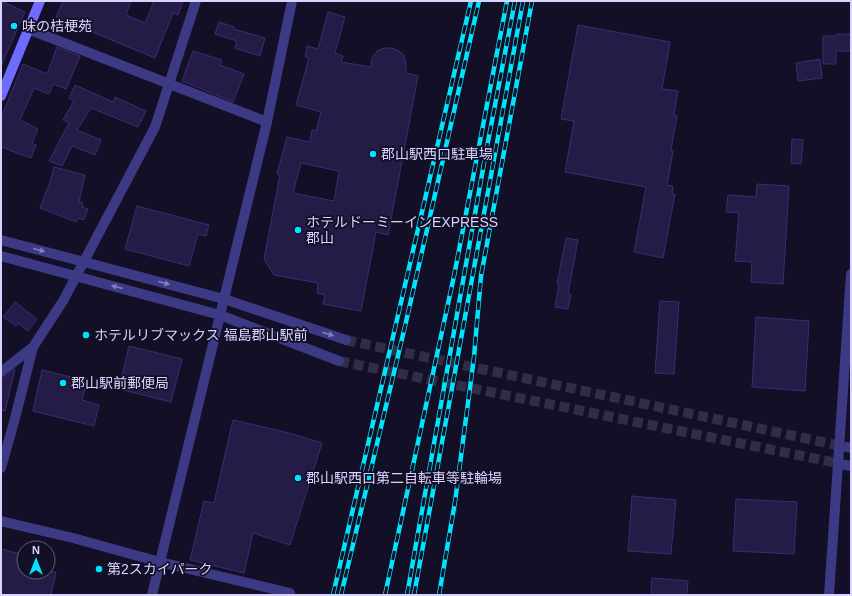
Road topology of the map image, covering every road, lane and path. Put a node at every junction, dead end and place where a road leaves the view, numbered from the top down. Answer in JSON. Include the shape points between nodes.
{"nodes":[{"id":1,"x":40,"y":1,"type":"edge"},
{"id":2,"x":196,"y":1,"type":"edge"},
{"id":3,"x":292,"y":1,"type":"edge"},
{"id":4,"x":28,"y":29,"type":"junction"},
{"id":5,"x":168,"y":85,"type":"junction"},
{"id":6,"x":1,"y":96,"type":"edge"},
{"id":7,"x":266,"y":122,"type":"junction"},
{"id":8,"x":1,"y":240,"type":"edge"},
{"id":9,"x":1,"y":256,"type":"edge"},
{"id":10,"x":83,"y":262,"type":"junction"},
{"id":11,"x":851,"y":274,"type":"edge"},
{"id":12,"x":76,"y":276,"type":"junction"},
{"id":13,"x":224,"y":299,"type":"junction"},
{"id":14,"x":220,"y":315,"type":"junction"},
{"id":15,"x":346,"y":340,"type":"tunnel mouth"},
{"id":16,"x":33,"y":346,"type":"junction"},
{"id":17,"x":339,"y":361,"type":"tunnel mouth"},
{"id":18,"x":1,"y":372,"type":"edge"},
{"id":19,"x":1,"y":468,"type":"edge"},
{"id":20,"x":1,"y":521,"type":"edge"},
{"id":21,"x":160,"y":562,"type":"junction"},
{"id":22,"x":290,"y":593,"type":"dead end"},
{"id":23,"x":152,"y":595,"type":"edge"},
{"id":24,"x":829,"y":595,"type":"edge"}],
"edges":[{"from":1,"to":4,"type":"main road"},
{"from":2,"to":5,"type":"street"},
{"from":3,"to":7,"type":"street"},
{"from":4,"to":5,"type":"street"},
{"from":4,"to":6,"type":"main road"},
{"from":5,"to":7,"type":"street"},
{"from":5,"to":10,"type":"street","via":[[155,127]]},
{"from":7,"to":13,"type":"street"},
{"from":8,"to":10,"type":"street","one_way":true},
{"from":9,"to":12,"type":"street"},
{"from":10,"to":12,"type":"street"},
{"from":10,"to":13,"type":"street","one_way":true},
{"from":11,"to":24,"type":"street"},
{"from":14,"to":12,"type":"street","one_way":true},
{"from":12,"to":16,"type":"street","via":[[63,301]]},
{"from":13,"to":14,"type":"street"},
{"from":13,"to":15,"type":"street","one_way":true},
{"from":14,"to":17,"type":"street"},
{"from":14,"to":21,"type":"street"},
{"from":16,"to":18,"type":"street"},
{"from":16,"to":19,"type":"street"},
{"from":20,"to":21,"type":"street"},
{"from":21,"to":22,"type":"street"},
{"from":21,"to":23,"type":"street"}]}
